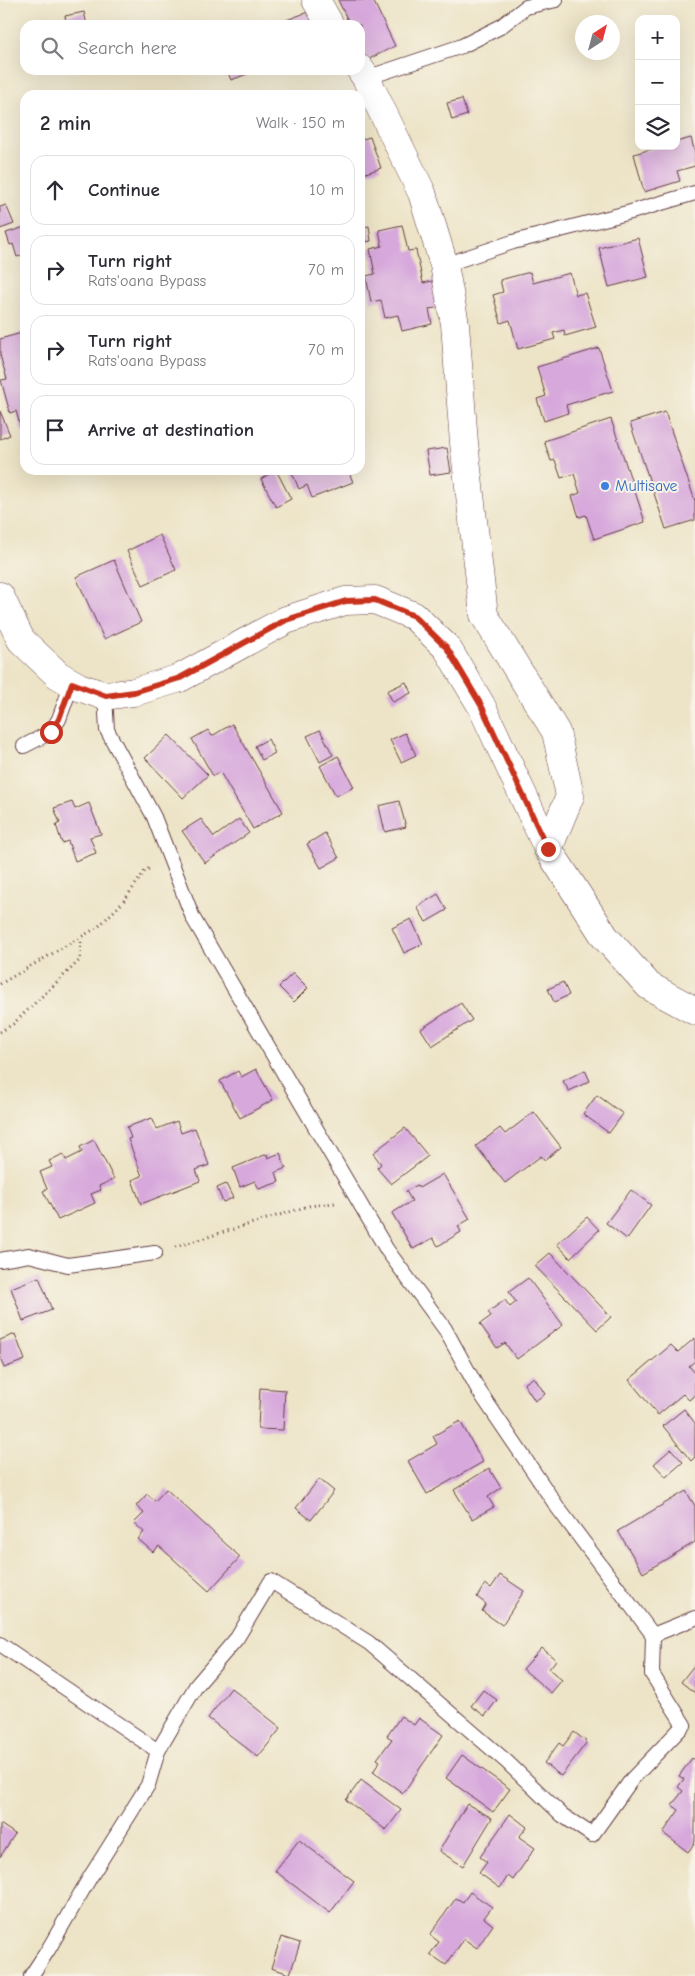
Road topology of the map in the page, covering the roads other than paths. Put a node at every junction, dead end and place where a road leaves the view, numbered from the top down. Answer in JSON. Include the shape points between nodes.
{"nodes":[{"id":1,"x":316,"y":0,"type":"edge"},
{"id":2,"x":556,"y":0,"type":"edge"},
{"id":3,"x":327,"y":20,"type":"edge"},
{"id":4,"x":365,"y":72,"type":"edge"},
{"id":5,"x":364,"y":75,"type":"edge"},
{"id":6,"x":695,"y":193,"type":"edge"},
{"id":7,"x":444,"y":265,"type":"junction"},
{"id":8,"x":0,"y":596,"type":"edge"},
{"id":9,"x":72,"y":683,"type":"junction"},
{"id":10,"x":106,"y":696,"type":"junction"},
{"id":11,"x":24,"y":746,"type":"dead end"},
{"id":12,"x":548,"y":849,"type":"junction"},
{"id":13,"x":695,"y":1011,"type":"edge"},
{"id":14,"x":155,"y":1253,"type":"road end"},
{"id":15,"x":0,"y":1260,"type":"edge"},
{"id":16,"x":695,"y":1618,"type":"edge"},
{"id":17,"x":653,"y":1635,"type":"junction"},
{"id":18,"x":0,"y":1644,"type":"edge"},
{"id":19,"x":158,"y":1751,"type":"junction"},
{"id":20,"x":31,"y":1976,"type":"edge"}],
"edges":[{"from":1,"to":3,"type":"street"},
{"from":2,"to":4,"type":"lane","via":[[526,7],[500,27],[462,46]]},
{"from":5,"to":7,"type":"street","via":[[422,193]]},
{"from":6,"to":7,"type":"lane","via":[[513,242]]},
{"from":7,"to":12,"type":"street","via":[[455,324],[464,442],[484,615],[556,732],[570,796]]},
{"from":8,"to":9,"type":"street","via":[[21,640],[58,675]]},
{"from":9,"to":10,"type":"street"},
{"from":9,"to":11,"type":"lane","via":[[51,732]]},
{"from":10,"to":12,"type":"street","via":[[134,692],[180,678],[286,620],[346,601],[375,600],[414,616],[447,648],[481,705]]},
{"from":10,"to":17,"type":"lane","via":[[107,730],[154,817],[193,918],[387,1250],[445,1329],[479,1390],[553,1500]]},
{"from":12,"to":13,"type":"street","via":[[605,937],[649,986]]},
{"from":14,"to":15,"type":"lane","via":[[68,1264],[29,1255]]},
{"from":16,"to":17,"type":"lane"},
{"from":17,"to":19,"type":"lane","via":[[652,1674],[684,1725],[632,1779],[592,1835],[562,1815],[507,1762],[369,1643],[270,1581],[237,1638],[196,1686]]},
{"from":18,"to":19,"type":"lane"},
{"from":19,"to":20,"type":"lane","via":[[148,1785]]}]}
